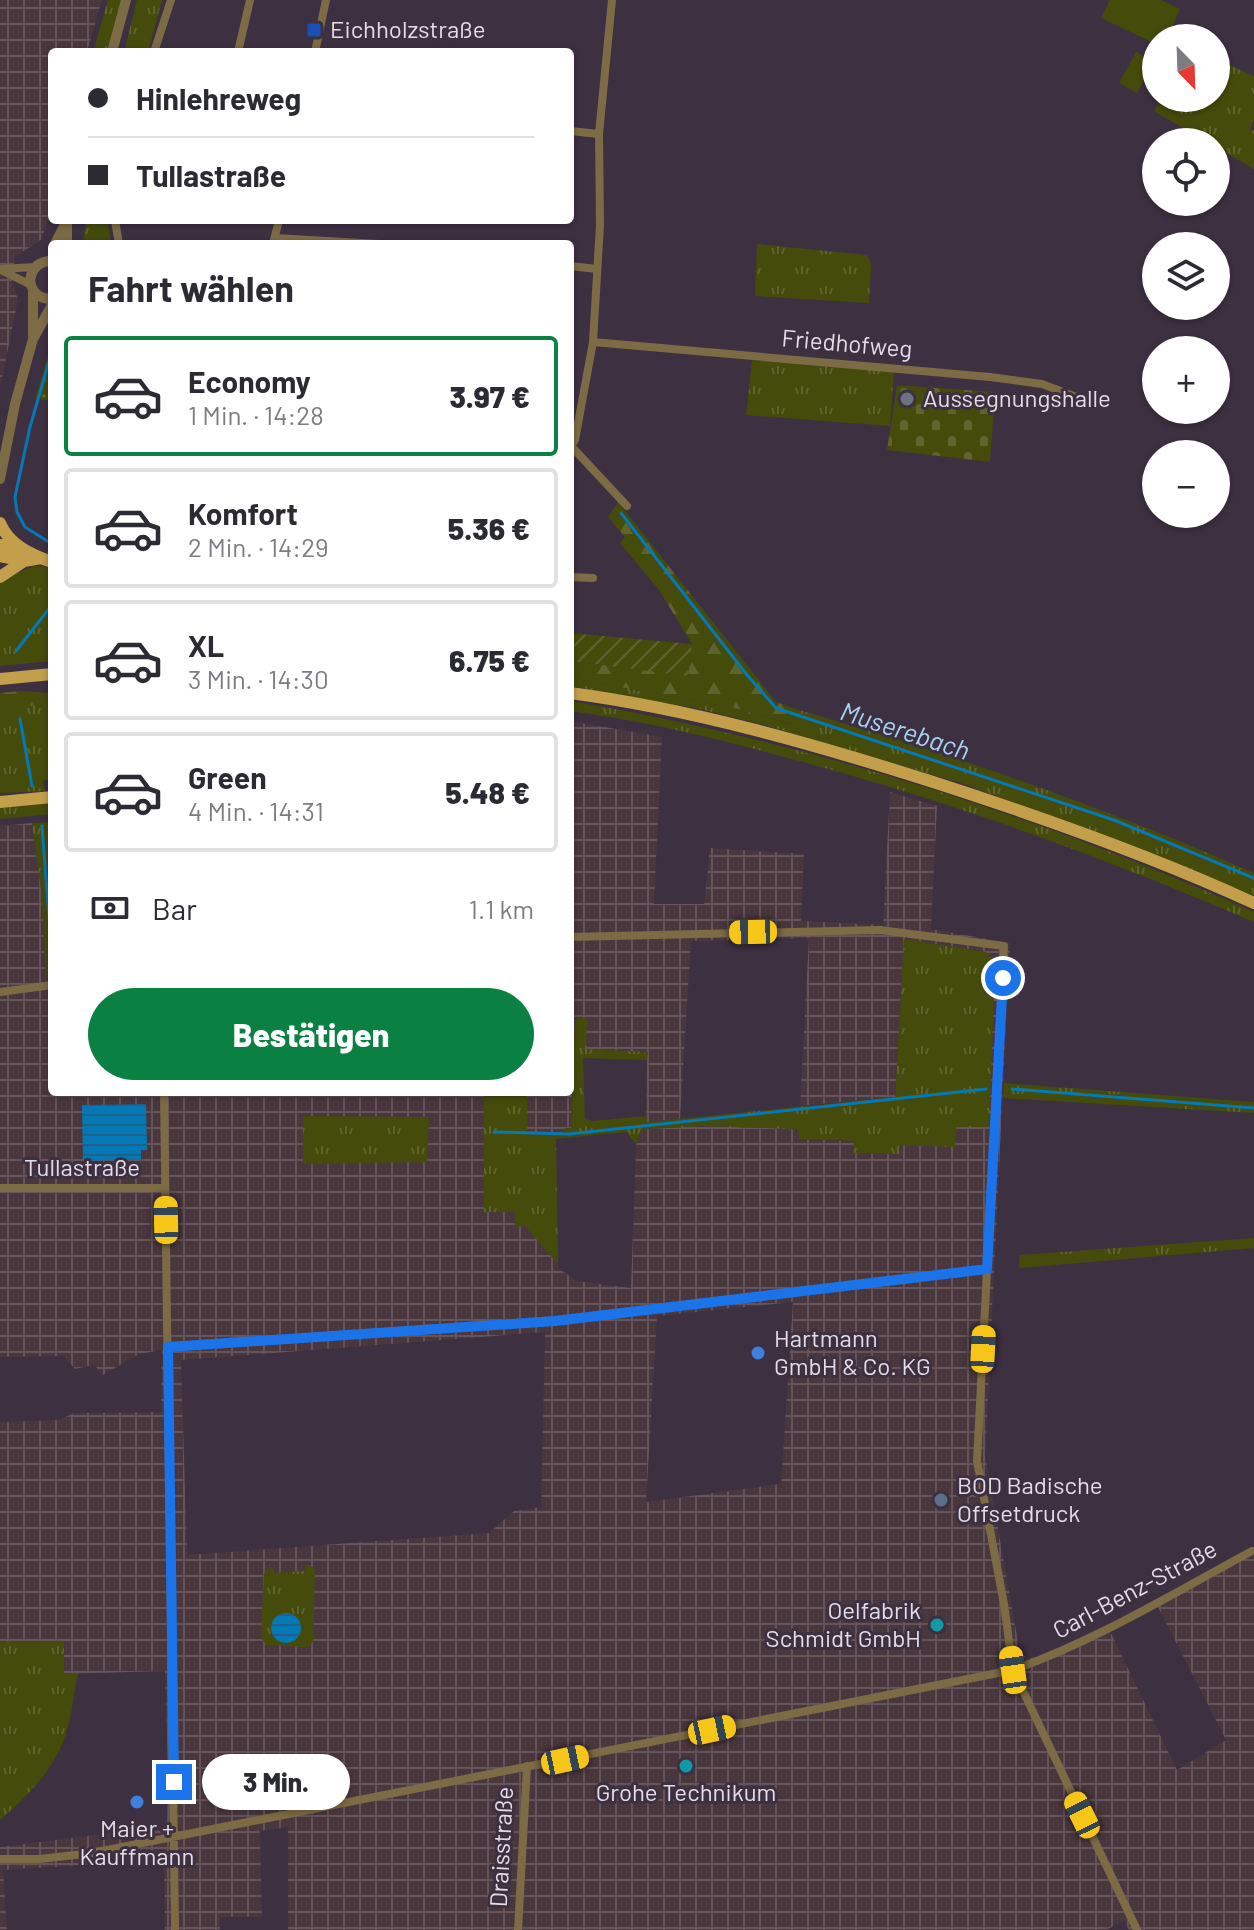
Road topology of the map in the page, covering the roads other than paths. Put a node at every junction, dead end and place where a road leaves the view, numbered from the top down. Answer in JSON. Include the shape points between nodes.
{"nodes":[{"id":1,"x":126,"y":0,"type":"edge"},
{"id":2,"x":171,"y":0,"type":"edge"},
{"id":3,"x":250,"y":0,"type":"edge"},
{"id":4,"x":326,"y":0,"type":"edge"},
{"id":5,"x":612,"y":0,"type":"edge"},
{"id":6,"x":113,"y":48,"type":"edge"},
{"id":7,"x":155,"y":48,"type":"edge"},
{"id":8,"x":239,"y":48,"type":"edge"},
{"id":9,"x":316,"y":48,"type":"edge"},
{"id":10,"x":574,"y":131,"type":"edge"},
{"id":11,"x":599,"y":134,"type":"junction"},
{"id":12,"x":43,"y":263,"type":"edge"},
{"id":13,"x":574,"y":266,"type":"edge"},
{"id":14,"x":0,"y":269,"type":"edge"},
{"id":15,"x":597,"y":269,"type":"junction"},
{"id":16,"x":32,"y":288,"type":"junction"},
{"id":17,"x":48,"y":300,"type":"edge"},
{"id":18,"x":48,"y":310,"type":"edge"},
{"id":19,"x":33,"y":339,"type":"junction"},
{"id":20,"x":593,"y":342,"type":"junction"},
{"id":21,"x":1095,"y":404,"type":"dead end"},
{"id":22,"x":574,"y":441,"type":"edge"},
{"id":23,"x":574,"y":450,"type":"edge"},
{"id":24,"x":0,"y":479,"type":"edge"},
{"id":25,"x":627,"y":506,"type":"dead end"},
{"id":26,"x":0,"y":523,"type":"edge"},
{"id":27,"x":0,"y":545,"type":"edge"},
{"id":28,"x":22,"y":554,"type":"junction"},
{"id":29,"x":0,"y":556,"type":"edge"},
{"id":30,"x":47,"y":560,"type":"edge"},
{"id":31,"x":0,"y":577,"type":"edge"},
{"id":32,"x":574,"y":577,"type":"edge"},
{"id":33,"x":593,"y":578,"type":"dead end"},
{"id":34,"x":48,"y":672,"type":"edge"},
{"id":35,"x":27,"y":676,"type":"junction"},
{"id":36,"x":0,"y":679,"type":"edge"},
{"id":37,"x":48,"y":683,"type":"edge"},
{"id":38,"x":574,"y":694,"type":"edge"},
{"id":39,"x":48,"y":797,"type":"edge"},
{"id":40,"x":1,"y":801,"type":"edge"},
{"id":41,"x":1254,"y":903,"type":"edge"},
{"id":42,"x":574,"y":937,"type":"edge"},
{"id":43,"x":48,"y":986,"type":"edge"},
{"id":44,"x":0,"y":992,"type":"edge"},
{"id":45,"x":164,"y":1096,"type":"edge"},
{"id":46,"x":0,"y":1188,"type":"edge"},
{"id":47,"x":165,"y":1188,"type":"junction"},
{"id":48,"x":987,"y":1269,"type":"junction"},
{"id":49,"x":168,"y":1347,"type":"junction"},
{"id":50,"x":1252,"y":1551,"type":"dead end"},
{"id":51,"x":1013,"y":1670,"type":"junction"},
{"id":52,"x":527,"y":1766,"type":"junction"},
{"id":53,"x":175,"y":1837,"type":"junction"},
{"id":54,"x":0,"y":1859,"type":"edge"},
{"id":55,"x":175,"y":1930,"type":"edge"},
{"id":56,"x":518,"y":1930,"type":"edge"},
{"id":57,"x":1137,"y":1930,"type":"edge"}],
"edges":[{"from":1,"to":6,"type":"street"},
{"from":2,"to":7,"type":"street"},
{"from":3,"to":8,"type":"street"},
{"from":4,"to":9,"type":"street"},
{"from":5,"to":11,"type":"street"},
{"from":10,"to":11,"type":"street"},
{"from":11,"to":15,"type":"street"},
{"from":12,"to":14,"type":"street"},
{"from":12,"to":16,"type":"street","via":[[31,275]]},
{"from":13,"to":15,"type":"street"},
{"from":14,"to":16,"type":"street"},
{"from":15,"to":20,"type":"street"},
{"from":16,"to":17,"type":"street"},
{"from":16,"to":19,"type":"street"},
{"from":18,"to":19,"type":"street"},
{"from":19,"to":24,"type":"street"},
{"from":20,"to":21,"type":"street","name":"Friedhofweg","via":[[990,377],[1042,384]]},
{"from":20,"to":22,"type":"street"},
{"from":23,"to":25,"type":"street"},
{"from":26,"to":28,"type":"main road"},
{"from":27,"to":28,"type":"main road"},
{"from":28,"to":29,"type":"main road"},
{"from":28,"to":30,"type":"main road"},
{"from":28,"to":31,"type":"main road"},
{"from":32,"to":33,"type":"street"},
{"from":34,"to":35,"type":"main road"},
{"from":35,"to":36,"type":"main road"},
{"from":35,"to":37,"type":"main road"},
{"from":38,"to":41,"type":"main road","via":[[723,723],[891,769],[1021,811]]},
{"from":39,"to":40,"type":"main road"},
{"from":42,"to":48,"type":"street","via":[[880,930],[1004,946]]},
{"from":43,"to":44,"type":"street"},
{"from":45,"to":47,"type":"street","name":"Tullastraße"},
{"from":46,"to":47,"type":"street","name":"Tullastraße"},
{"from":47,"to":49,"type":"street","name":"Tullastraße"},
{"from":48,"to":49,"type":"street","via":[[555,1321]]},
{"from":48,"to":51,"type":"street","via":[[977,1461]]},
{"from":49,"to":53,"type":"street","name":"Tullastraße"},
{"from":50,"to":51,"type":"street","name":"Carl-Benz-Straße","via":[[1083,1642]]},
{"from":51,"to":52,"type":"street","name":"Carl-Benz-Straße"},
{"from":51,"to":57,"type":"street"},
{"from":52,"to":53,"type":"street","name":"Carl-Benz-Straße"},
{"from":52,"to":56,"type":"street","name":"Draisstraße"},
{"from":53,"to":54,"type":"street","name":"Carl-Benz-Straße","via":[[92,1853]]},
{"from":53,"to":55,"type":"street","name":"Tullastraße"}]}
